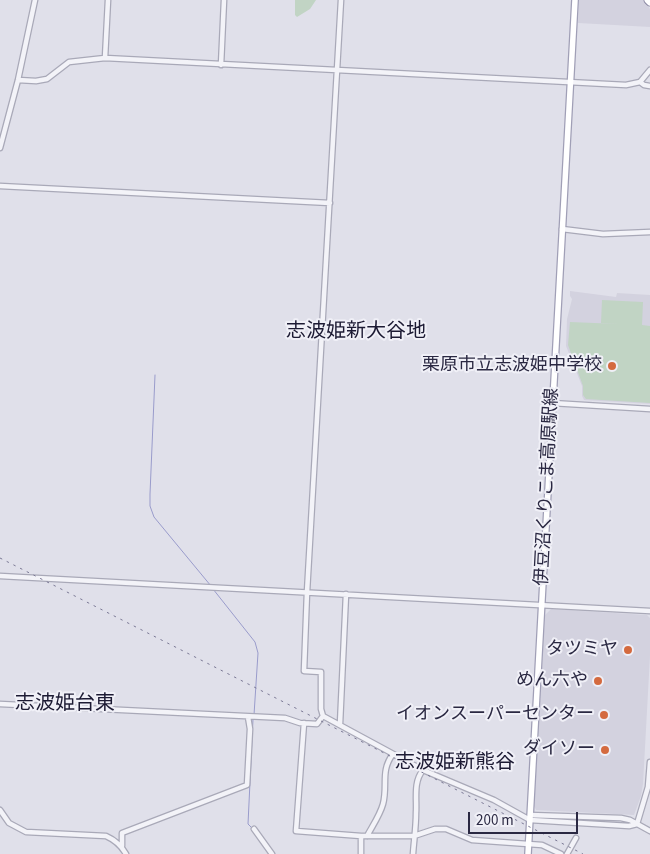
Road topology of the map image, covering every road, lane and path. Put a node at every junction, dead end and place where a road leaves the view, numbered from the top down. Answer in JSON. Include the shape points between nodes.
{"nodes":[{"id":1,"x":35,"y":0,"type":"edge"},
{"id":2,"x":108,"y":0,"type":"edge"},
{"id":3,"x":224,"y":0,"type":"edge"},
{"id":4,"x":341,"y":0,"type":"edge"},
{"id":5,"x":574,"y":0,"type":"edge"},
{"id":6,"x":105,"y":58,"type":"junction"},
{"id":7,"x":221,"y":65,"type":"junction"},
{"id":8,"x":337,"y":70,"type":"junction"},
{"id":9,"x":650,"y":70,"type":"edge"},
{"id":10,"x":18,"y":80,"type":"junction"},
{"id":11,"x":570,"y":81,"type":"junction"},
{"id":12,"x":640,"y":82,"type":"junction"},
{"id":13,"x":650,"y":86,"type":"edge"},
{"id":14,"x":0,"y":148,"type":"edge"},
{"id":15,"x":0,"y":186,"type":"edge"},
{"id":16,"x":330,"y":203,"type":"junction"},
{"id":17,"x":562,"y":228,"type":"junction"},
{"id":18,"x":650,"y":232,"type":"edge"},
{"id":19,"x":552,"y":403,"type":"junction"},
{"id":20,"x":650,"y":409,"type":"edge"},
{"id":21,"x":0,"y":576,"type":"edge"},
{"id":22,"x":307,"y":592,"type":"junction"},
{"id":23,"x":346,"y":594,"type":"junction"},
{"id":24,"x":541,"y":605,"type":"junction"},
{"id":25,"x":650,"y":611,"type":"edge"},
{"id":26,"x":0,"y":704,"type":"edge"},
{"id":27,"x":323,"y":716,"type":"junction"},
{"id":28,"x":249,"y":717,"type":"junction"},
{"id":29,"x":304,"y":723,"type":"junction"},
{"id":30,"x":340,"y":724,"type":"junction"},
{"id":31,"x":393,"y":754,"type":"junction"},
{"id":32,"x":650,"y":762,"type":"edge"},
{"id":33,"x":423,"y":770,"type":"junction"},
{"id":34,"x":0,"y":810,"type":"edge"},
{"id":35,"x":530,"y":817,"type":"junction"},
{"id":36,"x":561,"y":817,"type":"junction"},
{"id":37,"x":587,"y":818,"type":"junction"},
{"id":38,"x":565,"y":822,"type":"junction"},
{"id":39,"x":637,"y":824,"type":"junction"},
{"id":40,"x":619,"y":825,"type":"junction"},
{"id":41,"x":254,"y":829,"type":"dead end"},
{"id":42,"x":650,"y":831,"type":"edge"},
{"id":43,"x":361,"y":836,"type":"junction"},
{"id":44,"x":367,"y":836,"type":"junction"},
{"id":45,"x":414,"y":836,"type":"junction"},
{"id":46,"x":576,"y":838,"type":"dead end"},
{"id":47,"x":528,"y":845,"type":"junction"},
{"id":48,"x":122,"y":846,"type":"junction"},
{"id":49,"x":126,"y":854,"type":"edge"},
{"id":50,"x":272,"y":854,"type":"edge"},
{"id":51,"x":361,"y":854,"type":"edge"},
{"id":52,"x":413,"y":854,"type":"edge"},
{"id":53,"x":528,"y":854,"type":"edge"},
{"id":54,"x":562,"y":854,"type":"edge"},
{"id":55,"x":568,"y":854,"type":"edge"}],
"edges":[{"from":1,"to":10,"type":"street"},
{"from":2,"to":6,"type":"street"},
{"from":3,"to":7,"type":"street"},
{"from":4,"to":8,"type":"street"},
{"from":5,"to":11,"type":"main road","name":"伊豆沼くりこま高原駅線"},
{"from":6,"to":7,"type":"street"},
{"from":6,"to":10,"type":"street","via":[[69,62],[48,79]]},
{"from":7,"to":8,"type":"street"},
{"from":8,"to":11,"type":"street"},
{"from":8,"to":16,"type":"street"},
{"from":9,"to":12,"type":"street"},
{"from":10,"to":14,"type":"street"},
{"from":11,"to":12,"type":"street","via":[[626,85]]},
{"from":11,"to":17,"type":"main road","name":"伊豆沼くりこま高原駅線"},
{"from":12,"to":13,"type":"street"},
{"from":15,"to":16,"type":"street"},
{"from":16,"to":22,"type":"street"},
{"from":17,"to":18,"type":"street","via":[[603,234]]},
{"from":17,"to":19,"type":"main road","name":"伊豆沼くりこま高原駅線"},
{"from":19,"to":20,"type":"street"},
{"from":19,"to":24,"type":"main road","name":"伊豆沼くりこま高原駅線"},
{"from":21,"to":22,"type":"street"},
{"from":22,"to":23,"type":"street"},
{"from":22,"to":27,"type":"street","via":[[304,671],[321,672]]},
{"from":23,"to":24,"type":"street"},
{"from":23,"to":30,"type":"street"},
{"from":24,"to":25,"type":"street"},
{"from":24,"to":35,"type":"main road","name":"伊豆沼くりこま高原駅線"},
{"from":26,"to":28,"type":"street"},
{"from":27,"to":29,"type":"street","via":[[317,724]]},
{"from":27,"to":30,"type":"street"},
{"from":28,"to":29,"type":"street","via":[[285,718]]},
{"from":28,"to":48,"type":"street","via":[[247,785],[122,833]]},
{"from":29,"to":43,"type":"street","via":[[296,832]]},
{"from":30,"to":31,"type":"street"},
{"from":31,"to":33,"type":"street"},
{"from":31,"to":44,"type":"street","via":[[386,766],[383,804]]},
{"from":32,"to":39,"type":"street","via":[[648,787]]},
{"from":33,"to":35,"type":"street"},
{"from":33,"to":45,"type":"street","via":[[416,784]]},
{"from":34,"to":48,"type":"street","via":[[9,824],[26,832],[106,836]]},
{"from":35,"to":36,"type":"street"},
{"from":35,"to":38,"type":"street"},
{"from":35,"to":47,"type":"main road","name":"伊豆沼くりこま高原駅線"},
{"from":36,"to":37,"type":"street"},
{"from":36,"to":38,"type":"street"},
{"from":37,"to":39,"type":"street","via":[[621,818]]},
{"from":37,"to":40,"type":"street","via":[[618,822]]},
{"from":38,"to":40,"type":"street"},
{"from":39,"to":40,"type":"street"},
{"from":39,"to":42,"type":"street"},
{"from":41,"to":50,"type":"street"},
{"from":43,"to":44,"type":"street"},
{"from":43,"to":51,"type":"street"},
{"from":44,"to":45,"type":"street"},
{"from":45,"to":47,"type":"street","via":[[446,829],[472,840]]},
{"from":45,"to":52,"type":"street"},
{"from":46,"to":55,"type":"street"},
{"from":47,"to":53,"type":"main road","name":"伊豆沼くりこま高原駅線"},
{"from":47,"to":54,"type":"street","via":[[542,845]]},
{"from":48,"to":49,"type":"street"}]}
